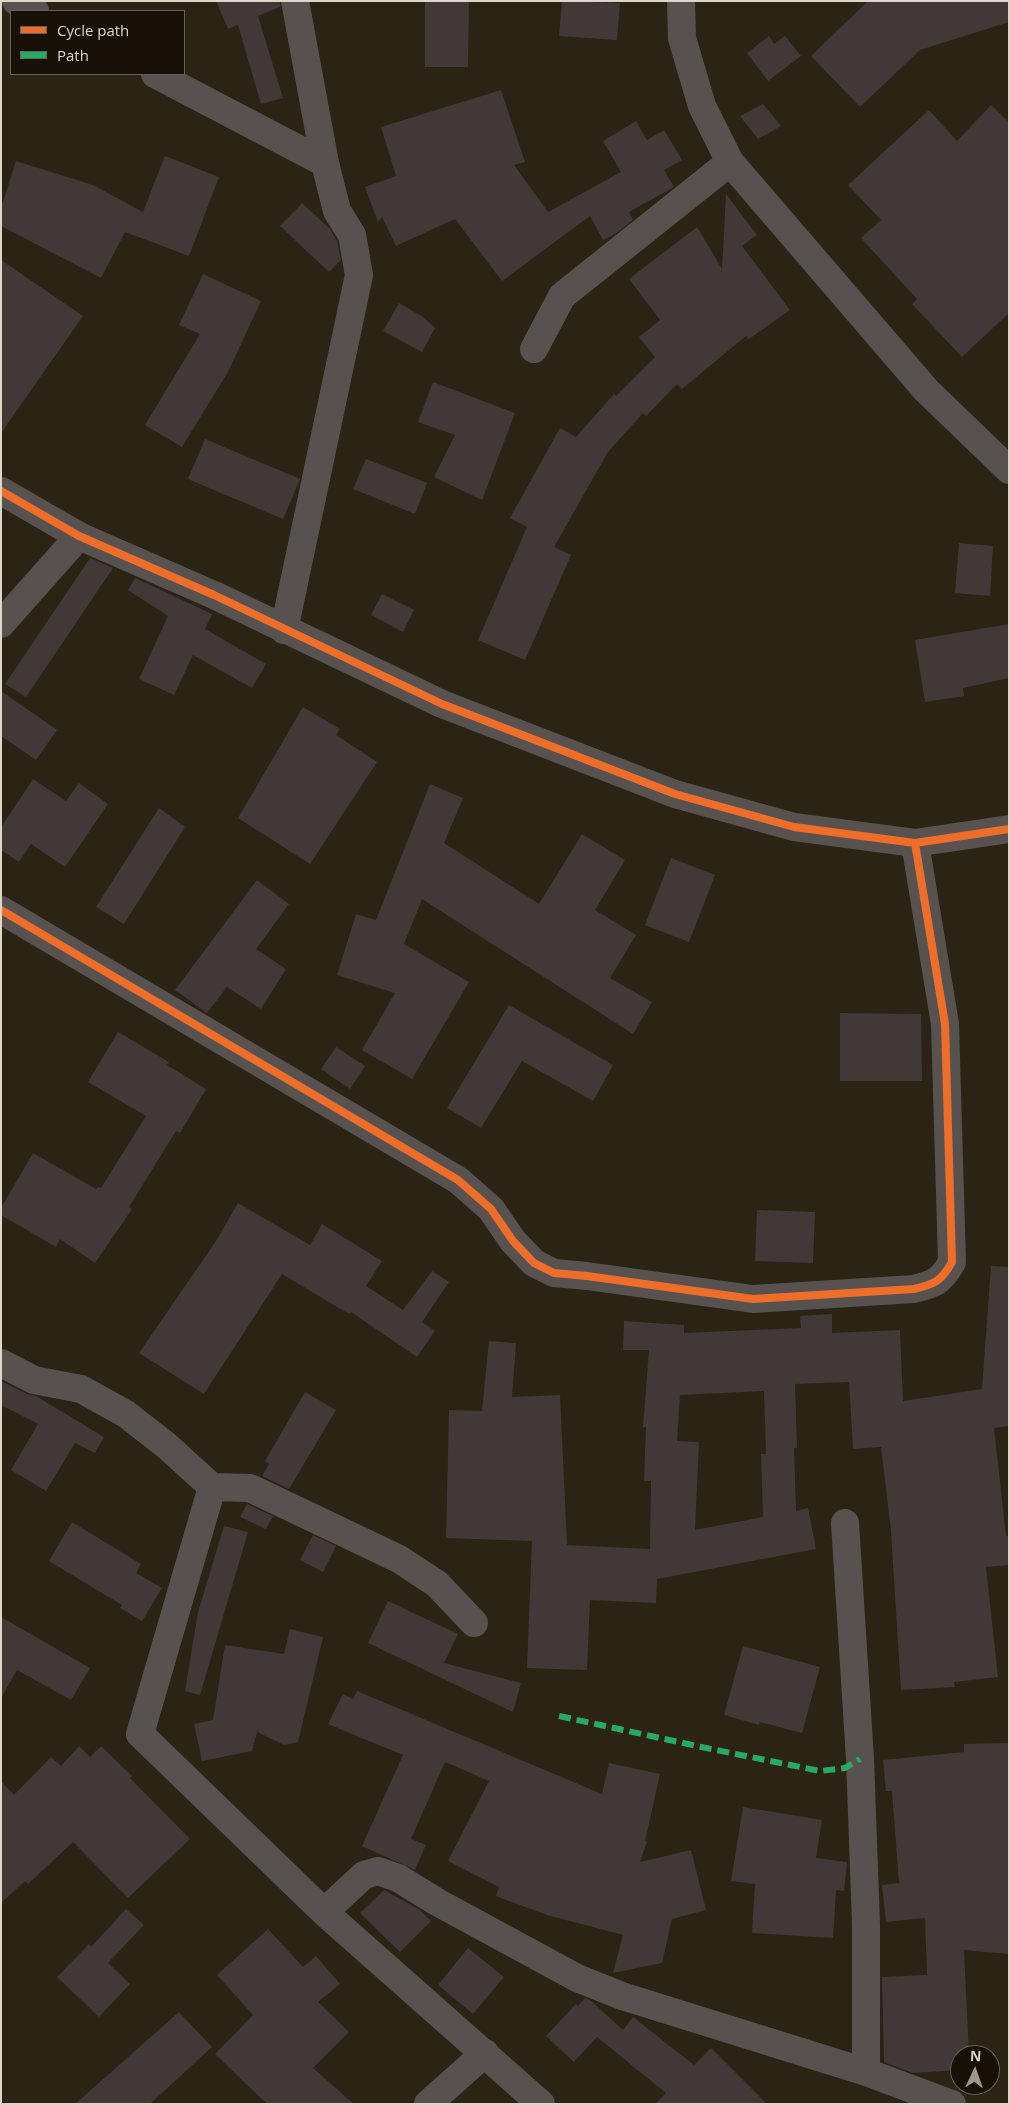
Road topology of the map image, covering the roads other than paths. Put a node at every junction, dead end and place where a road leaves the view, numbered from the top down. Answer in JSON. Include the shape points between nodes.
{"nodes":[{"id":1,"x":16,"y":1,"type":"edge"},
{"id":2,"x":295,"y":1,"type":"edge"},
{"id":3,"x":681,"y":1,"type":"edge"},
{"id":4,"x":33,"y":10,"type":"edge"},
{"id":5,"x":156,"y":75,"type":"edge"},
{"id":6,"x":730,"y":162,"type":"junction"},
{"id":7,"x":325,"y":163,"type":"junction"},
{"id":8,"x":534,"y":349,"type":"dead end"},
{"id":9,"x":1009,"y":470,"type":"edge"},
{"id":10,"x":1,"y":491,"type":"edge"},
{"id":11,"x":79,"y":536,"type":"junction"},
{"id":12,"x":1,"y":624,"type":"edge"},
{"id":13,"x":284,"y":630,"type":"junction"},
{"id":14,"x":1009,"y":829,"type":"edge"},
{"id":15,"x":915,"y":843,"type":"junction"},
{"id":16,"x":1,"y":910,"type":"edge"},
{"id":17,"x":1,"y":1363,"type":"edge"},
{"id":18,"x":212,"y":1487,"type":"junction"},
{"id":19,"x":845,"y":1523,"type":"dead end"},
{"id":20,"x":474,"y":1623,"type":"dead end"},
{"id":21,"x":324,"y":1912,"type":"junction"},
{"id":22,"x":485,"y":2053,"type":"junction"},
{"id":23,"x":866,"y":2072,"type":"junction"},
{"id":24,"x":905,"y":2096,"type":"edge"},
{"id":25,"x":428,"y":2104,"type":"edge"},
{"id":26,"x":542,"y":2104,"type":"edge"},
{"id":27,"x":952,"y":2104,"type":"edge"}],
"edges":[{"from":1,"to":4,"type":"street"},
{"from":2,"to":7,"type":"street"},
{"from":3,"to":6,"type":"street","via":[[682,38],[702,106]]},
{"from":5,"to":7,"type":"street"},
{"from":6,"to":8,"type":"street","via":[[562,296]]},
{"from":6,"to":9,"type":"street","via":[[926,390]]},
{"from":7,"to":13,"type":"street","via":[[337,211],[352,235],[359,274]]},
{"from":10,"to":11,"type":"street"},
{"from":11,"to":12,"type":"street"},
{"from":11,"to":13,"type":"street","via":[[214,595]]},
{"from":13,"to":15,"type":"street","via":[[442,704],[675,794],[794,827]]},
{"from":14,"to":15,"type":"street"},
{"from":15,"to":16,"type":"street","via":[[945,1024],[952,1262],[935,1284],[914,1290],[753,1299],[554,1273],[534,1263],[513,1241],[492,1209],[458,1180]]},
{"from":17,"to":18,"type":"street","via":[[34,1380],[81,1389],[126,1414]]},
{"from":18,"to":20,"type":"street","via":[[250,1488],[399,1559],[437,1584]]},
{"from":18,"to":21,"type":"street","via":[[140,1734]]},
{"from":19,"to":23,"type":"street","via":[[860,1759],[866,1924]]},
{"from":21,"to":22,"type":"street"},
{"from":21,"to":23,"type":"street","via":[[364,1875],[378,1870],[398,1878],[577,1978],[622,1996]]},
{"from":22,"to":25,"type":"street"},
{"from":22,"to":26,"type":"street"},
{"from":23,"to":24,"type":"street"},
{"from":24,"to":27,"type":"street"}]}
